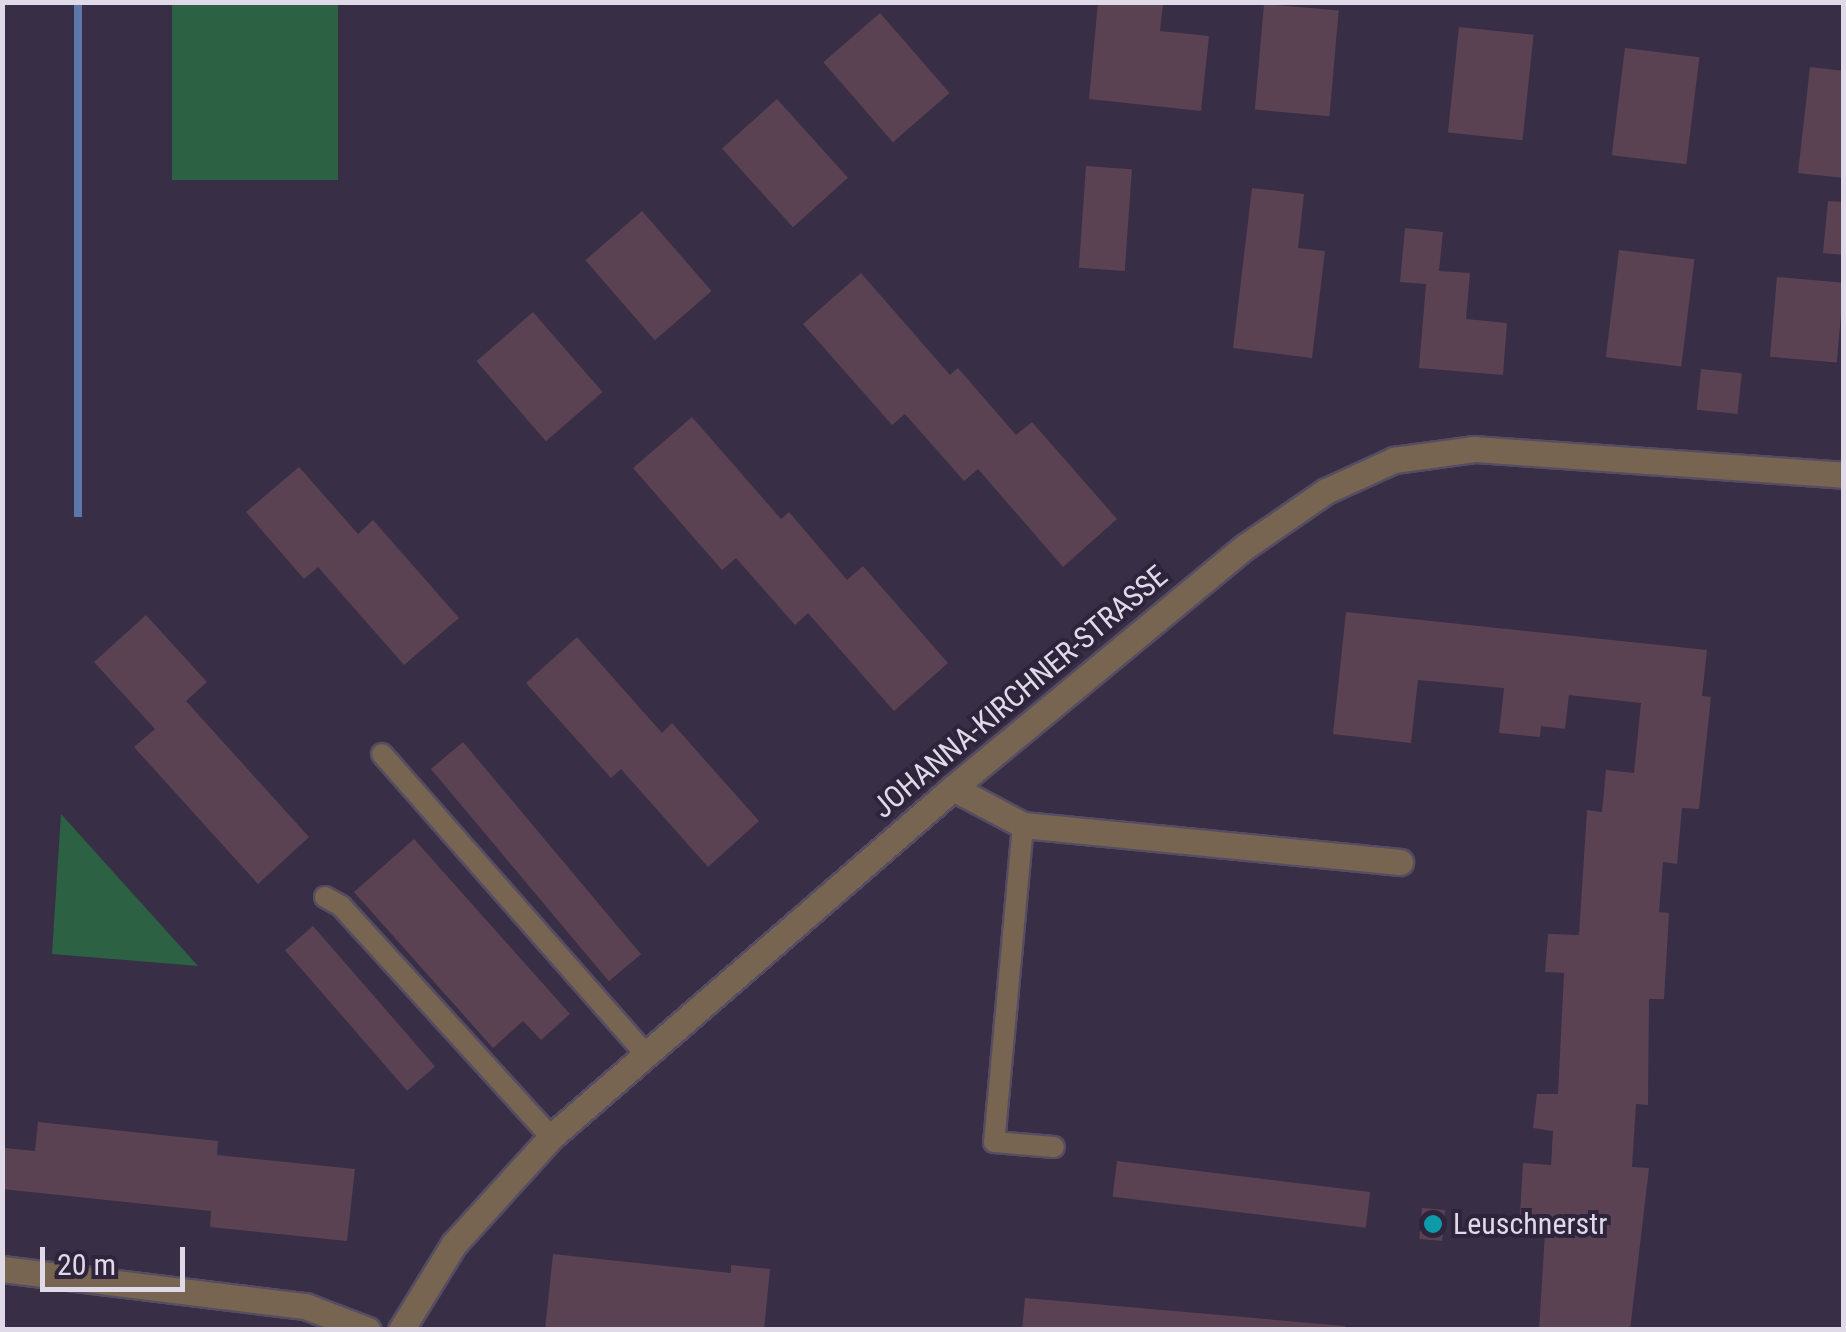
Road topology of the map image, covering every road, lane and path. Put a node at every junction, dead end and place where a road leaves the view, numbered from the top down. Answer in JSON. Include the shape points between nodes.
{"nodes":[{"id":1,"x":1844,"y":475,"type":"edge"},
{"id":2,"x":382,"y":754,"type":"dead end"},
{"id":3,"x":953,"y":788,"type":"junction"},
{"id":4,"x":1023,"y":826,"type":"junction"},
{"id":5,"x":1400,"y":862,"type":"dead end"},
{"id":6,"x":325,"y":896,"type":"dead end"},
{"id":7,"x":646,"y":1053,"type":"junction"},
{"id":8,"x":550,"y":1137,"type":"junction"},
{"id":9,"x":1054,"y":1147,"type":"dead end"},
{"id":10,"x":2,"y":1270,"type":"edge"},
{"id":11,"x":368,"y":1330,"type":"edge"},
{"id":12,"x":401,"y":1330,"type":"edge"}],
"edges":[{"from":1,"to":3,"type":"street","name":"JOHANNA-KIRCHNER-STRASSE","via":[[1551,451],[1474,449],[1394,460],[1326,491],[1246,546]]},
{"from":2,"to":7,"type":"lane"},
{"from":3,"to":4,"type":"street"},
{"from":3,"to":7,"type":"street","name":"JOHANNA-KIRCHNER-STRASSE"},
{"from":4,"to":5,"type":"street"},
{"from":4,"to":9,"type":"lane","via":[[994,1142]]},
{"from":6,"to":8,"type":"lane"},
{"from":7,"to":8,"type":"street","name":"JOHANNA-KIRCHNER-STRASSE"},
{"from":8,"to":12,"type":"street","name":"JOHANNA-KIRCHNER-STRASSE","via":[[454,1244]]},
{"from":10,"to":11,"type":"street","via":[[305,1306]]}]}
